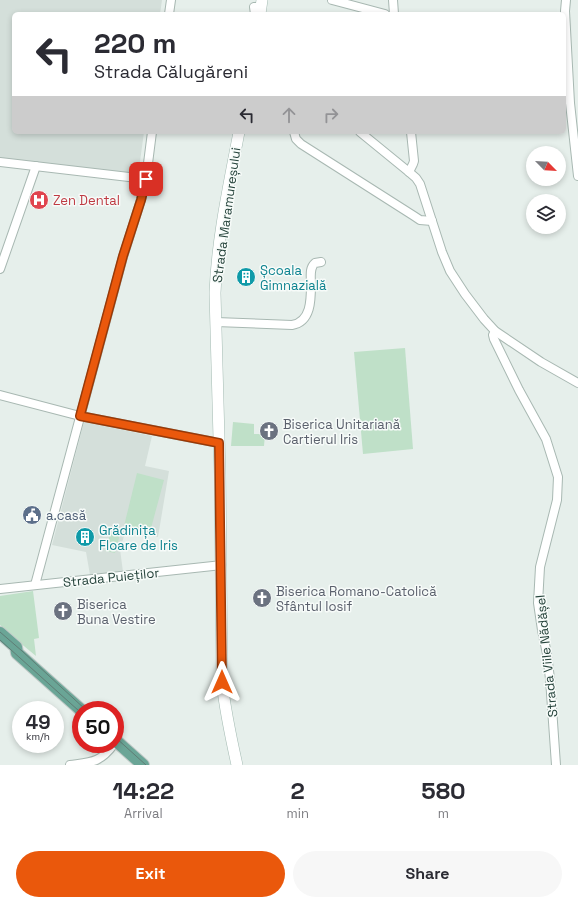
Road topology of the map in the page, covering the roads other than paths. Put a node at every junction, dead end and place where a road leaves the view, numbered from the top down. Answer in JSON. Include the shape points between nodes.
{"nodes":[{"id":1,"x":171,"y":0,"type":"edge"},
{"id":2,"x":332,"y":0,"type":"edge"},
{"id":3,"x":393,"y":0,"type":"edge"},
{"id":4,"x":566,"y":0,"type":"edge"},
{"id":5,"x":169,"y":12,"type":"edge"},
{"id":6,"x":377,"y":12,"type":"edge"},
{"id":7,"x":394,"y":12,"type":"edge"},
{"id":8,"x":565,"y":12,"type":"edge"},
{"id":9,"x":566,"y":57,"type":"edge"},
{"id":10,"x":567,"y":103,"type":"edge"},
{"id":11,"x":152,"y":134,"type":"edge"},
{"id":12,"x":239,"y":134,"type":"edge"},
{"id":13,"x":295,"y":134,"type":"edge"},
{"id":14,"x":362,"y":134,"type":"edge"},
{"id":15,"x":411,"y":134,"type":"edge"},
{"id":16,"x":0,"y":162,"type":"edge"},
{"id":17,"x":36,"y":166,"type":"junction"},
{"id":18,"x":409,"y":172,"type":"junction"},
{"id":19,"x":578,"y":176,"type":"edge"},
{"id":20,"x":146,"y":179,"type":"junction"},
{"id":21,"x":432,"y":221,"type":"junction"},
{"id":22,"x":321,"y":262,"type":"dead end"},
{"id":23,"x":0,"y":269,"type":"edge"},
{"id":24,"x":216,"y":322,"type":"junction"},
{"id":25,"x":495,"y":331,"type":"junction"},
{"id":26,"x":578,"y":383,"type":"edge"},
{"id":27,"x":0,"y":395,"type":"edge"},
{"id":28,"x":80,"y":416,"type":"junction"},
{"id":29,"x":219,"y":443,"type":"junction"},
{"id":30,"x":222,"y":565,"type":"junction"},
{"id":31,"x":35,"y":585,"type":"junction"},
{"id":32,"x":0,"y":589,"type":"edge"},
{"id":33,"x":0,"y":633,"type":"edge"},
{"id":34,"x":0,"y":643,"type":"edge"},
{"id":35,"x":17,"y":653,"type":"junction"},
{"id":36,"x":72,"y":702,"type":"edge"},
{"id":37,"x":124,"y":749,"type":"edge"},
{"id":38,"x":106,"y":753,"type":"edge"},
{"id":39,"x":70,"y":765,"type":"edge"},
{"id":40,"x":143,"y":765,"type":"edge"},
{"id":41,"x":237,"y":765,"type":"edge"},
{"id":42,"x":556,"y":765,"type":"edge"}],
"edges":[{"from":1,"to":5,"type":"street"},
{"from":2,"to":6,"type":"street"},
{"from":3,"to":7,"type":"street"},
{"from":4,"to":8,"type":"street"},
{"from":9,"to":10,"type":"street"},
{"from":10,"to":19,"type":"street"},
{"from":11,"to":20,"type":"street"},
{"from":12,"to":24,"type":"main road","name":"Strada Maramureșului","via":[[219,242],[215,293]]},
{"from":13,"to":21,"type":"street","via":[[301,144],[420,220]]},
{"from":14,"to":18,"type":"street","name":"Strada Viile Nădășel"},
{"from":15,"to":18,"type":"street","via":[[414,161]]},
{"from":16,"to":17,"type":"street"},
{"from":17,"to":20,"type":"street"},
{"from":17,"to":23,"type":"street"},
{"from":18,"to":21,"type":"street","name":"Strada Viile Nădășel","via":[[420,184]]},
{"from":20,"to":28,"type":"street"},
{"from":21,"to":25,"type":"street","name":"Strada Viile Nădășel","via":[[450,271],[464,294]]},
{"from":22,"to":24,"type":"street","via":[[315,263],[311,268],[310,301],[307,314],[300,322],[292,325]]},
{"from":24,"to":29,"type":"main road","name":"Strada Maramureșului"},
{"from":25,"to":26,"type":"street"},
{"from":25,"to":42,"type":"street","name":"Strada Viile Nădășel","via":[[494,339],[546,439],[558,477],[556,500],[540,567],[538,603],[550,679]]},
{"from":27,"to":28,"type":"street"},
{"from":28,"to":29,"type":"street"},
{"from":28,"to":31,"type":"street"},
{"from":29,"to":30,"type":"main road","name":"Strada Maramureșului"},
{"from":30,"to":31,"type":"street","name":"Strada Puieților"},
{"from":30,"to":41,"type":"main road","name":"Strada Maramureșului","via":[[222,682]]},
{"from":31,"to":32,"type":"street","name":"Strada Puieților"},
{"from":33,"to":35,"type":"main road","via":[[16,647]]},
{"from":34,"to":35,"type":"main road","via":[[11,654]]},
{"from":35,"to":36,"type":"main road"},
{"from":37,"to":40,"type":"main road"},
{"from":38,"to":39,"type":"street","via":[[96,760]]}]}
